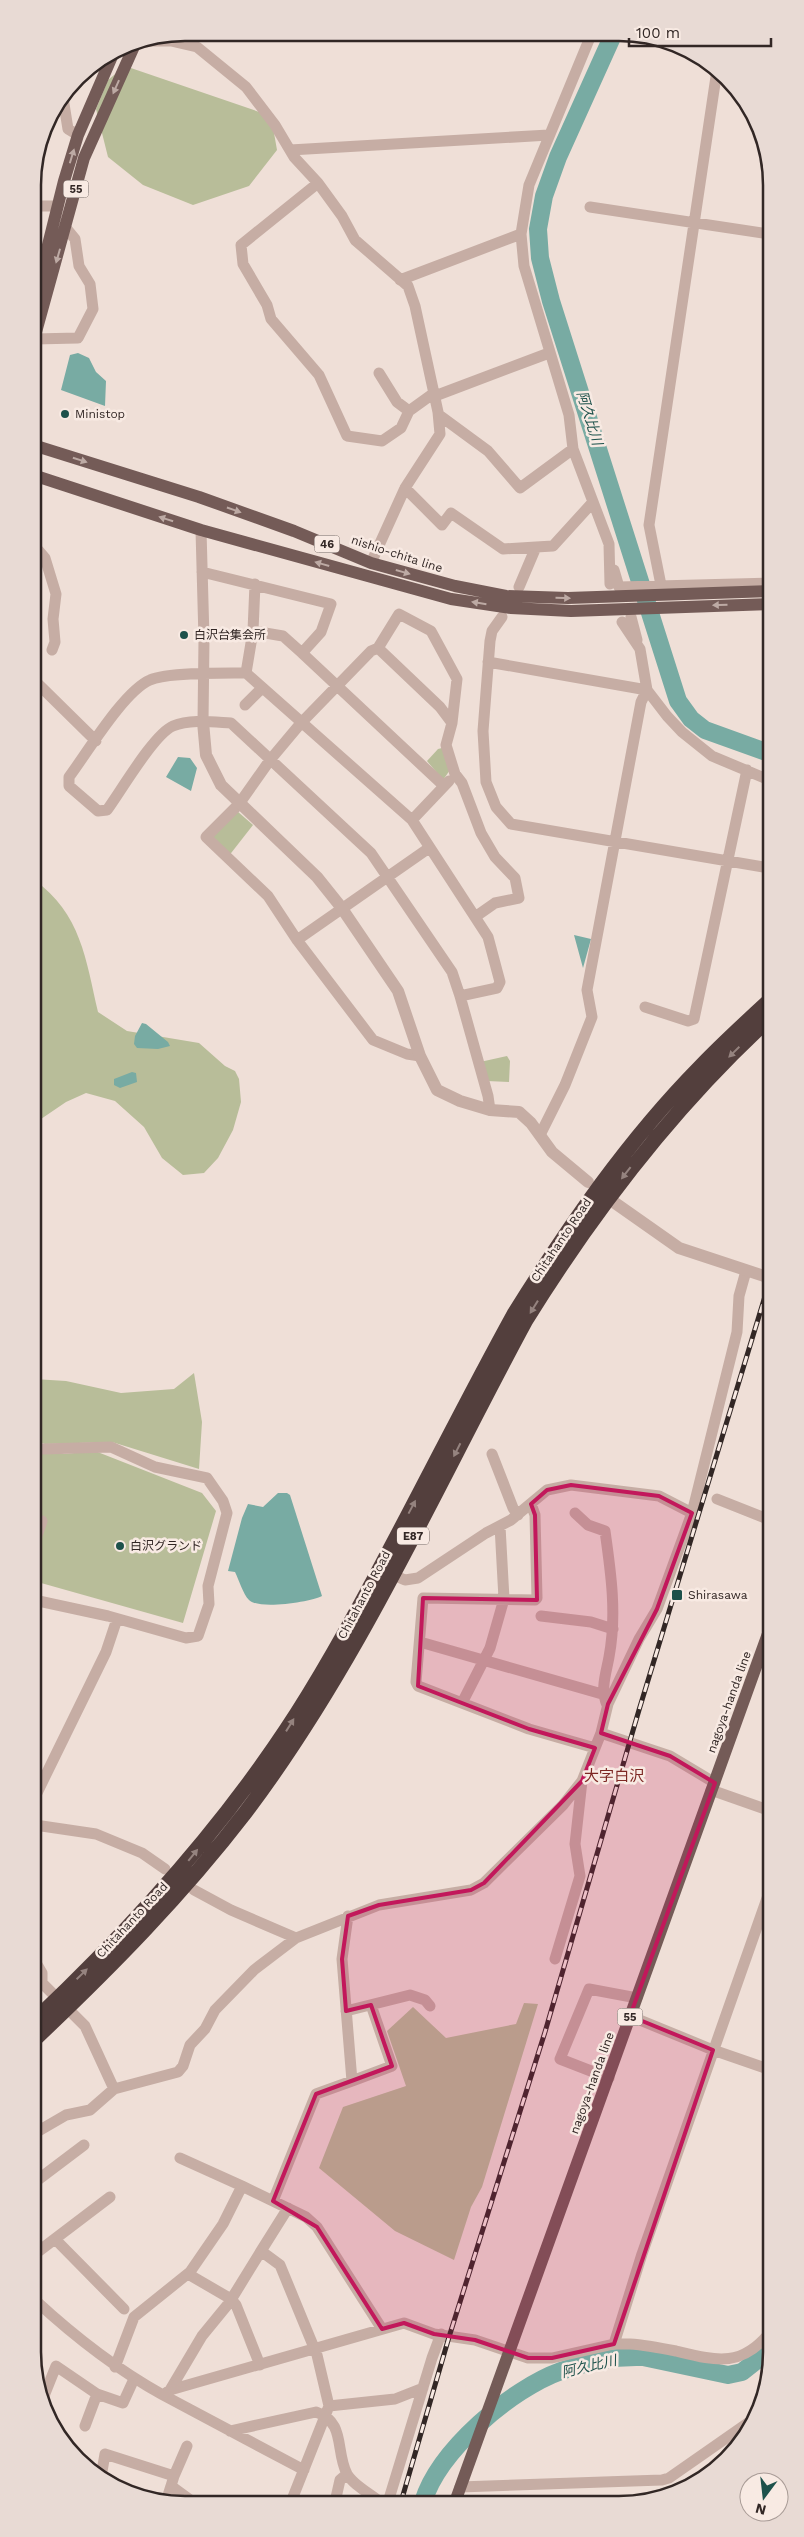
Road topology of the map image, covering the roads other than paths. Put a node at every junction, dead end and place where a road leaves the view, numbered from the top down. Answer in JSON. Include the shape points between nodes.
{"nodes":[{"id":1,"x":588,"y":41,"type":"edge"},
{"id":2,"x":176,"y":42,"type":"edge"},
{"id":3,"x":131,"y":52,"type":"edge"},
{"id":4,"x":109,"y":64,"type":"edge"},
{"id":5,"x":716,"y":79,"type":"edge"},
{"id":6,"x":65,"y":107,"type":"edge"},
{"id":7,"x":78,"y":135,"type":"junction"},
{"id":8,"x":549,"y":135,"type":"junction"},
{"id":9,"x":290,"y":150,"type":"junction"},
{"id":10,"x":318,"y":183,"type":"junction"},
{"id":11,"x":42,"y":206,"type":"edge"},
{"id":12,"x":58,"y":206,"type":"junction"},
{"id":13,"x":590,"y":207,"type":"dead end"},
{"id":14,"x":695,"y":223,"type":"junction"},
{"id":15,"x":66,"y":228,"type":"junction"},
{"id":16,"x":763,"y":233,"type":"edge"},
{"id":17,"x":521,"y":234,"type":"junction"},
{"id":18,"x":42,"y":269,"type":"edge"},
{"id":19,"x":400,"y":280,"type":"junction"},
{"id":20,"x":42,"y":313,"type":"edge"},
{"id":21,"x":42,"y":340,"type":"edge"},
{"id":22,"x":549,"y":353,"type":"junction"},
{"id":23,"x":379,"y":373,"type":"dead end"},
{"id":24,"x":434,"y":394,"type":"junction"},
{"id":25,"x":410,"y":411,"type":"junction"},
{"id":26,"x":439,"y":415,"type":"junction"},
{"id":27,"x":42,"y":448,"type":"edge"},
{"id":28,"x":572,"y":449,"type":"junction"},
{"id":29,"x":42,"y":478,"type":"edge"},
{"id":30,"x":405,"y":488,"type":"junction"},
{"id":31,"x":593,"y":502,"type":"junction"},
{"id":32,"x":201,"y":530,"type":"junction"},
{"id":33,"x":609,"y":544,"type":"junction"},
{"id":34,"x":536,"y":547,"type":"junction"},
{"id":35,"x":42,"y":554,"type":"edge"},
{"id":36,"x":371,"y":563,"type":"junction"},
{"id":37,"x":202,"y":572,"type":"junction"},
{"id":38,"x":658,"y":583,"type":"junction"},
{"id":39,"x":763,"y":583,"type":"edge"},
{"id":40,"x":255,"y":584,"type":"junction"},
{"id":41,"x":610,"y":584,"type":"dead end"},
{"id":42,"x":519,"y":587,"type":"dead end"},
{"id":43,"x":763,"y":592,"type":"edge"},
{"id":44,"x":763,"y":604,"type":"edge"},
{"id":45,"x":628,"y":607,"type":"junction"},
{"id":46,"x":502,"y":617,"type":"dead end"},
{"id":47,"x":253,"y":631,"type":"junction"},
{"id":48,"x":378,"y":648,"type":"junction"},
{"id":49,"x":52,"y":650,"type":"dead end"},
{"id":50,"x":302,"y":653,"type":"junction"},
{"id":51,"x":488,"y":662,"type":"junction"},
{"id":52,"x":246,"y":673,"type":"junction"},
{"id":53,"x":203,"y":674,"type":"junction"},
{"id":54,"x":338,"y":686,"type":"junction"},
{"id":55,"x":42,"y":688,"type":"edge"},
{"id":56,"x":262,"y":688,"type":"junction"},
{"id":57,"x":647,"y":690,"type":"junction"},
{"id":58,"x":245,"y":705,"type":"dead end"},
{"id":59,"x":203,"y":722,"type":"junction"},
{"id":60,"x":301,"y":723,"type":"junction"},
{"id":61,"x":452,"y":723,"type":"junction"},
{"id":62,"x":96,"y":741,"type":"junction"},
{"id":63,"x":270,"y":760,"type":"junction"},
{"id":64,"x":747,"y":770,"type":"junction"},
{"id":65,"x":455,"y":774,"type":"junction"},
{"id":66,"x":763,"y":777,"type":"edge"},
{"id":67,"x":444,"y":786,"type":"junction"},
{"id":68,"x":239,"y":804,"type":"junction"},
{"id":69,"x":412,"y":820,"type":"junction"},
{"id":70,"x":617,"y":841,"type":"junction"},
{"id":71,"x":429,"y":848,"type":"junction"},
{"id":72,"x":728,"y":860,"type":"junction"},
{"id":73,"x":763,"y":867,"type":"edge"},
{"id":74,"x":387,"y":876,"type":"junction"},
{"id":75,"x":341,"y":908,"type":"junction"},
{"id":76,"x":474,"y":917,"type":"junction"},
{"id":77,"x":297,"y":940,"type":"junction"},
{"id":78,"x":460,"y":996,"type":"junction"},
{"id":79,"x":645,"y":1007,"type":"dead end"},
{"id":80,"x":763,"y":1007,"type":"edge"},
{"id":81,"x":763,"y":1025,"type":"edge"},
{"id":82,"x":420,"y":1056,"type":"junction"},
{"id":83,"x":490,"y":1110,"type":"junction"},
{"id":84,"x":540,"y":1135,"type":"junction"},
{"id":85,"x":588,"y":1182,"type":"dead end"},
{"id":86,"x":615,"y":1202,"type":"dead end"},
{"id":87,"x":746,"y":1271,"type":"junction"},
{"id":88,"x":762,"y":1276,"type":"edge"},
{"id":89,"x":41,"y":1448,"type":"edge"},
{"id":90,"x":492,"y":1454,"type":"dead end"},
{"id":91,"x":717,"y":1499,"type":"dead end"},
{"id":92,"x":530,"y":1504,"type":"junction"},
{"id":93,"x":692,"y":1513,"type":"junction"},
{"id":94,"x":575,"y":1514,"type":"dead end"},
{"id":95,"x":518,"y":1515,"type":"junction"},
{"id":96,"x":762,"y":1517,"type":"edge"},
{"id":97,"x":500,"y":1526,"type":"junction"},
{"id":98,"x":398,"y":1577,"type":"dead end"},
{"id":99,"x":504,"y":1599,"type":"junction"},
{"id":100,"x":41,"y":1602,"type":"edge"},
{"id":101,"x":542,"y":1616,"type":"dead end"},
{"id":102,"x":117,"y":1619,"type":"junction"},
{"id":103,"x":613,"y":1628,"type":"junction"},
{"id":104,"x":420,"y":1642,"type":"junction"},
{"id":105,"x":762,"y":1649,"type":"edge"},
{"id":106,"x":484,"y":1660,"type":"junction"},
{"id":107,"x":602,"y":1694,"type":"junction"},
{"id":108,"x":462,"y":1703,"type":"junction"},
{"id":109,"x":608,"y":1705,"type":"junction"},
{"id":110,"x":601,"y":1733,"type":"junction"},
{"id":111,"x":595,"y":1748,"type":"junction"},
{"id":112,"x":582,"y":1782,"type":"junction"},
{"id":113,"x":41,"y":1784,"type":"edge"},
{"id":114,"x":713,"y":1787,"type":"junction"},
{"id":115,"x":762,"y":1808,"type":"edge"},
{"id":116,"x":41,"y":1826,"type":"edge"},
{"id":117,"x":165,"y":1869,"type":"dead end"},
{"id":118,"x":194,"y":1890,"type":"dead end"},
{"id":119,"x":762,"y":1912,"type":"edge"},
{"id":120,"x":348,"y":1916,"type":"junction"},
{"id":121,"x":296,"y":1938,"type":"junction"},
{"id":122,"x":555,"y":1959,"type":"dead end"},
{"id":123,"x":41,"y":1972,"type":"edge"},
{"id":124,"x":637,"y":1998,"type":"junction"},
{"id":125,"x":370,"y":2005,"type":"junction"},
{"id":126,"x":430,"y":2006,"type":"dead end"},
{"id":127,"x":346,"y":2011,"type":"junction"},
{"id":128,"x":41,"y":2014,"type":"edge"},
{"id":129,"x":630,"y":2016,"type":"junction"},
{"id":130,"x":41,"y":2033,"type":"edge"},
{"id":131,"x":713,"y":2050,"type":"junction"},
{"id":132,"x":762,"y":2067,"type":"edge"},
{"id":133,"x":609,"y":2078,"type":"junction"},
{"id":134,"x":352,"y":2081,"type":"junction"},
{"id":135,"x":114,"y":2089,"type":"junction"},
{"id":136,"x":41,"y":2129,"type":"edge"},
{"id":137,"x":84,"y":2145,"type":"dead end"},
{"id":138,"x":180,"y":2158,"type":"dead end"},
{"id":139,"x":41,"y":2177,"type":"edge"},
{"id":140,"x":242,"y":2186,"type":"junction"},
{"id":141,"x":110,"y":2197,"type":"dead end"},
{"id":142,"x":273,"y":2201,"type":"junction"},
{"id":143,"x":288,"y":2208,"type":"junction"},
{"id":144,"x":54,"y":2239,"type":"junction"},
{"id":145,"x":41,"y":2249,"type":"edge"},
{"id":146,"x":261,"y":2251,"type":"junction"},
{"id":147,"x":188,"y":2274,"type":"junction"},
{"id":148,"x":231,"y":2299,"type":"junction"},
{"id":149,"x":41,"y":2305,"type":"edge"},
{"id":150,"x":124,"y":2309,"type":"dead end"},
{"id":151,"x":382,"y":2329,"type":"junction"},
{"id":152,"x":441,"y":2334,"type":"junction"},
{"id":153,"x":762,"y":2341,"type":"edge"},
{"id":154,"x":614,"y":2344,"type":"junction"},
{"id":155,"x":314,"y":2350,"type":"junction"},
{"id":156,"x":509,"y":2352,"type":"junction"},
{"id":157,"x":260,"y":2365,"type":"junction"},
{"id":158,"x":115,"y":2367,"type":"junction"},
{"id":159,"x":134,"y":2379,"type":"junction"},
{"id":160,"x":423,"y":2388,"type":"junction"},
{"id":161,"x":47,"y":2390,"type":"edge"},
{"id":162,"x":167,"y":2392,"type":"junction"},
{"id":163,"x":97,"y":2394,"type":"junction"},
{"id":164,"x":327,"y":2411,"type":"junction"},
{"id":165,"x":85,"y":2426,"type":"dead end"},
{"id":166,"x":740,"y":2428,"type":"edge"},
{"id":167,"x":230,"y":2431,"type":"junction"},
{"id":168,"x":187,"y":2446,"type":"dead end"},
{"id":169,"x":102,"y":2469,"type":"edge"},
{"id":170,"x":304,"y":2470,"type":"junction"},
{"id":171,"x":347,"y":2474,"type":"junction"},
{"id":172,"x":172,"y":2481,"type":"junction"},
{"id":173,"x":460,"y":2487,"type":"junction"},
{"id":174,"x":168,"y":2494,"type":"edge"},
{"id":175,"x":187,"y":2496,"type":"edge"},
{"id":176,"x":293,"y":2496,"type":"edge"},
{"id":177,"x":336,"y":2496,"type":"edge"},
{"id":178,"x":373,"y":2496,"type":"edge"},
{"id":179,"x":390,"y":2496,"type":"edge"},
{"id":180,"x":457,"y":2496,"type":"edge"}],
"edges":[{"from":1,"to":8,"type":"street"},
{"from":2,"to":9,"type":"street","via":[[197,47],[226,69],[262,106]]},
{"from":3,"to":15,"type":"main road","number":"55","one_way":true,"via":[[84,158]]},
{"from":4,"to":7,"type":"main road","number":"55"},
{"from":5,"to":14,"type":"street"},
{"from":6,"to":7,"type":"street","via":[[68,129]]},
{"from":12,"to":7,"type":"main road","number":"55","one_way":true},
{"from":8,"to":9,"type":"street"},
{"from":8,"to":17,"type":"street","via":[[529,185]]},
{"from":9,"to":10,"type":"street"},
{"from":10,"to":19,"type":"street","via":[[355,240]]},
{"from":10,"to":25,"type":"street","via":[[241,245],[243,264],[267,305],[270,319],[319,375],[347,436],[382,441],[401,428]]},
{"from":11,"to":12,"type":"street"},
{"from":12,"to":18,"type":"main road","number":"55"},
{"from":13,"to":14,"type":"street"},
{"from":14,"to":16,"type":"street"},
{"from":14,"to":38,"type":"street","via":[[649,525]]},
{"from":15,"to":20,"type":"main road","number":"55","one_way":true},
{"from":15,"to":21,"type":"street","via":[[75,239],[80,266],[90,284],[93,309],[78,338]]},
{"from":17,"to":19,"type":"street"},
{"from":17,"to":22,"type":"street","via":[[524,266]]},
{"from":19,"to":24,"type":"street","via":[[408,286],[415,306]]},
{"from":22,"to":24,"type":"street"},
{"from":22,"to":28,"type":"street","via":[[569,414]]},
{"from":23,"to":25,"type":"street","via":[[397,402]]},
{"from":24,"to":25,"type":"street"},
{"from":24,"to":26,"type":"street"},
{"from":26,"to":28,"type":"street","via":[[488,451],[520,488]]},
{"from":26,"to":30,"type":"street","via":[[440,434]]},
{"from":27,"to":36,"type":"main road","name":"nishio-chita line","number":"46","one_way":true,"via":[[199,497]]},
{"from":28,"to":31,"type":"street"},
{"from":32,"to":29,"type":"main road","name":"nishio-chita line","number":"46","one_way":true},
{"from":30,"to":34,"type":"street","via":[[442,525],[451,513],[503,549]]},
{"from":30,"to":36,"type":"street"},
{"from":31,"to":33,"type":"street"},
{"from":31,"to":34,"type":"street","via":[[553,546]]},
{"from":32,"to":37,"type":"street"},
{"from":45,"to":32,"type":"main road","name":"nishio-chita line","number":"46","one_way":true,"via":[[571,611],[510,608],[451,599]]},
{"from":33,"to":41,"type":"street"},
{"from":33,"to":45,"type":"street","via":[[614,555],[616,579]]},
{"from":34,"to":42,"type":"street"},
{"from":35,"to":49,"type":"street","via":[[56,594]]},
{"from":36,"to":45,"type":"main road","name":"nishio-chita line","number":"46","one_way":true,"via":[[506,596],[568,598]]},
{"from":37,"to":40,"type":"street"},
{"from":37,"to":53,"type":"street"},
{"from":38,"to":39,"type":"street"},
{"from":38,"to":45,"type":"street"},
{"from":40,"to":47,"type":"street"},
{"from":40,"to":50,"type":"street","via":[[331,604],[321,632]]},
{"from":43,"to":45,"type":"main road","name":"nishio-chita line","number":"46"},
{"from":44,"to":45,"type":"main road","name":"nishio-chita line","number":"46","one_way":true},
{"from":45,"to":57,"type":"street"},
{"from":46,"to":51,"type":"street","via":[[492,631]]},
{"from":47,"to":50,"type":"street","via":[[283,636]]},
{"from":47,"to":52,"type":"street"},
{"from":48,"to":54,"type":"street"},
{"from":48,"to":61,"type":"street","via":[[440,707]]},
{"from":48,"to":61,"type":"street","via":[[399,614],[430,631],[457,679]]},
{"from":50,"to":54,"type":"street"},
{"from":51,"to":57,"type":"street"},
{"from":51,"to":70,"type":"street","via":[[483,740],[486,782],[496,807],[511,824]]},
{"from":52,"to":53,"type":"street"},
{"from":52,"to":56,"type":"street"},
{"from":53,"to":59,"type":"street"},
{"from":53,"to":62,"type":"street","via":[[151,679],[142,684],[129,696]]},
{"from":54,"to":60,"type":"street"},
{"from":54,"to":67,"type":"street"},
{"from":55,"to":62,"type":"street"},
{"from":56,"to":58,"type":"street"},
{"from":56,"to":60,"type":"street"},
{"from":57,"to":64,"type":"street","via":[[682,732],[712,756]]},
{"from":57,"to":70,"type":"street","via":[[641,702]]},
{"from":59,"to":62,"type":"street","via":[[175,725],[163,733],[107,810],[98,811],[69,786],[69,777]]},
{"from":59,"to":63,"type":"street","via":[[231,723]]},
{"from":59,"to":68,"type":"street","via":[[206,755],[221,785]]},
{"from":60,"to":63,"type":"street"},
{"from":60,"to":69,"type":"street"},
{"from":61,"to":65,"type":"street","via":[[446,745]]},
{"from":63,"to":68,"type":"street"},
{"from":63,"to":74,"type":"street","via":[[371,853]]},
{"from":64,"to":66,"type":"street"},
{"from":64,"to":72,"type":"street"},
{"from":65,"to":67,"type":"street"},
{"from":65,"to":76,"type":"street","via":[[495,857],[515,878],[519,898],[495,903]]},
{"from":67,"to":69,"type":"street"},
{"from":68,"to":75,"type":"street","via":[[317,876]]},
{"from":68,"to":77,"type":"street","via":[[206,837],[268,896]]},
{"from":69,"to":71,"type":"street"},
{"from":70,"to":72,"type":"street"},
{"from":70,"to":84,"type":"street","via":[[587,990],[592,1016]]},
{"from":71,"to":74,"type":"street"},
{"from":71,"to":76,"type":"street"},
{"from":72,"to":73,"type":"street"},
{"from":72,"to":79,"type":"street","via":[[694,1018],[688,1020]]},
{"from":74,"to":75,"type":"street"},
{"from":74,"to":78,"type":"street","via":[[452,972]]},
{"from":75,"to":77,"type":"street"},
{"from":75,"to":82,"type":"street","via":[[398,991]]},
{"from":76,"to":78,"type":"street","via":[[488,937],[500,982],[497,988]]},
{"from":77,"to":82,"type":"street","via":[[373,1040]]},
{"from":78,"to":83,"type":"street"},
{"from":128,"to":80,"type":"highway","name":"Chitahanto Road","number":"E87","one_way":true,"via":[[169,1884],[233,1805],[287,1730],[332,1655],[514,1314],[542,1268],[616,1164],[659,1112],[700,1066]]},
{"from":81,"to":130,"type":"highway","name":"Chitahanto Road","number":"E87","one_way":true,"via":[[710,1076],[664,1128],[621,1180],[554,1276],[526,1320],[344,1662],[298,1737],[245,1813],[179,1893],[114,1963]]},
{"from":82,"to":83,"type":"street","via":[[438,1090]]},
{"from":83,"to":84,"type":"street","via":[[519,1112]]},
{"from":84,"to":85,"type":"street","via":[[552,1152]]},
{"from":86,"to":87,"type":"street","via":[[679,1248]]},
{"from":87,"to":88,"type":"street"},
{"from":87,"to":93,"type":"street","via":[[739,1296],[737,1332]]},
{"from":89,"to":102,"type":"street","via":[[111,1447],[155,1466],[207,1478],[223,1501],[227,1513],[208,1586],[209,1604],[198,1636],[186,1638]]},
{"from":90,"to":95,"type":"street"},
{"from":91,"to":96,"type":"street"},
{"from":92,"to":93,"type":"street","via":[[547,1490],[572,1485],[659,1496]]},
{"from":92,"to":95,"type":"street"},
{"from":92,"to":99,"type":"street","via":[[535,1516],[537,1598]]},
{"from":93,"to":109,"type":"street","via":[[657,1609]]},
{"from":94,"to":103,"type":"street","via":[[588,1525],[604,1531],[612,1582]]},
{"from":95,"to":97,"type":"street"},
{"from":97,"to":98,"type":"street","via":[[418,1578],[405,1580]]},
{"from":97,"to":99,"type":"street"},
{"from":99,"to":104,"type":"street","via":[[424,1598]]},
{"from":99,"to":106,"type":"street"},
{"from":100,"to":102,"type":"street"},
{"from":101,"to":103,"type":"street"},
{"from":102,"to":113,"type":"street","via":[[106,1652]]},
{"from":103,"to":107,"type":"street"},
{"from":104,"to":106,"type":"street"},
{"from":104,"to":108,"type":"street","via":[[418,1686]]},
{"from":105,"to":114,"type":"main road","name":"nagoya-handa line","number":"55"},
{"from":106,"to":107,"type":"street"},
{"from":106,"to":108,"type":"street"},
{"from":107,"to":109,"type":"street"},
{"from":108,"to":111,"type":"street","via":[[529,1729]]},
{"from":109,"to":110,"type":"street"},
{"from":110,"to":111,"type":"street"},
{"from":110,"to":114,"type":"street","via":[[670,1756]]},
{"from":111,"to":112,"type":"street"},
{"from":112,"to":120,"type":"street","via":[[484,1884],[471,1890],[379,1906]]},
{"from":112,"to":122,"type":"street","via":[[575,1844],[580,1876]]},
{"from":114,"to":115,"type":"street"},
{"from":114,"to":124,"type":"main road","name":"nagoya-handa line","number":"55"},
{"from":116,"to":117,"type":"street","via":[[96,1834],[142,1853]]},
{"from":118,"to":121,"type":"street"},
{"from":119,"to":131,"type":"street"},
{"from":120,"to":121,"type":"street"},
{"from":120,"to":127,"type":"street","via":[[342,1959]]},
{"from":121,"to":135,"type":"street","via":[[254,1970],[215,2010],[205,2028],[190,2044],[178,2072]]},
{"from":123,"to":135,"type":"street","via":[[42,1983],[85,2026]]},
{"from":124,"to":129,"type":"main road","name":"nagoya-handa line","number":"55"},
{"from":124,"to":133,"type":"street","via":[[589,1989],[560,2059]]},
{"from":125,"to":126,"type":"street","via":[[410,1994],[425,2000]]},
{"from":125,"to":127,"type":"street"},
{"from":125,"to":134,"type":"street","via":[[392,2066]]},
{"from":127,"to":134,"type":"street"},
{"from":129,"to":131,"type":"street"},
{"from":129,"to":133,"type":"main road","name":"nagoya-handa line","number":"55"},
{"from":131,"to":132,"type":"street"},
{"from":131,"to":154,"type":"street"},
{"from":133,"to":156,"type":"main road","name":"nagoya-handa line","number":"55"},
{"from":134,"to":142,"type":"street","via":[[316,2094]]},
{"from":135,"to":136,"type":"street","via":[[90,2110],[66,2115]]},
{"from":137,"to":139,"type":"street"},
{"from":138,"to":140,"type":"street"},
{"from":140,"to":142,"type":"street"},
{"from":140,"to":147,"type":"street","via":[[223,2224]]},
{"from":141,"to":144,"type":"street"},
{"from":142,"to":143,"type":"street"},
{"from":143,"to":146,"type":"street"},
{"from":143,"to":151,"type":"street","via":[[318,2227]]},
{"from":144,"to":145,"type":"street"},
{"from":144,"to":150,"type":"street"},
{"from":146,"to":148,"type":"street"},
{"from":146,"to":155,"type":"street","via":[[280,2265]]},
{"from":147,"to":148,"type":"street"},
{"from":147,"to":158,"type":"street","via":[[134,2317]]},
{"from":148,"to":157,"type":"street"},
{"from":148,"to":162,"type":"street","via":[[202,2336]]},
{"from":149,"to":158,"type":"street"},
{"from":151,"to":152,"type":"street","via":[[404,2324]]},
{"from":151,"to":155,"type":"street"},
{"from":152,"to":156,"type":"street","via":[[475,2340]]},
{"from":152,"to":160,"type":"street"},
{"from":153,"to":154,"type":"street","via":[[747,2354],[722,2360],[658,2347]]},
{"from":154,"to":156,"type":"street","via":[[552,2358],[528,2358]]},
{"from":155,"to":157,"type":"street"},
{"from":155,"to":164,"type":"street"},
{"from":156,"to":173,"type":"main road","name":"nagoya-handa line","number":"55"},
{"from":157,"to":162,"type":"street"},
{"from":158,"to":159,"type":"street"},
{"from":159,"to":162,"type":"street"},
{"from":159,"to":163,"type":"street","via":[[123,2403]]},
{"from":160,"to":164,"type":"street","via":[[395,2399]]},
{"from":160,"to":179,"type":"street"},
{"from":161,"to":163,"type":"street","via":[[56,2366]]},
{"from":162,"to":167,"type":"street"},
{"from":163,"to":165,"type":"street"},
{"from":164,"to":167,"type":"street"},
{"from":164,"to":170,"type":"street"},
{"from":164,"to":171,"type":"street","via":[[334,2422]]},
{"from":166,"to":173,"type":"street","via":[[662,2480]]},
{"from":167,"to":170,"type":"street"},
{"from":168,"to":172,"type":"street"},
{"from":169,"to":172,"type":"street","via":[[105,2454]]},
{"from":170,"to":176,"type":"street"},
{"from":171,"to":177,"type":"street","via":[[340,2480]]},
{"from":171,"to":178,"type":"street"},
{"from":172,"to":174,"type":"street"},
{"from":172,"to":175,"type":"street"},
{"from":173,"to":180,"type":"main road","number":"55"}]}
